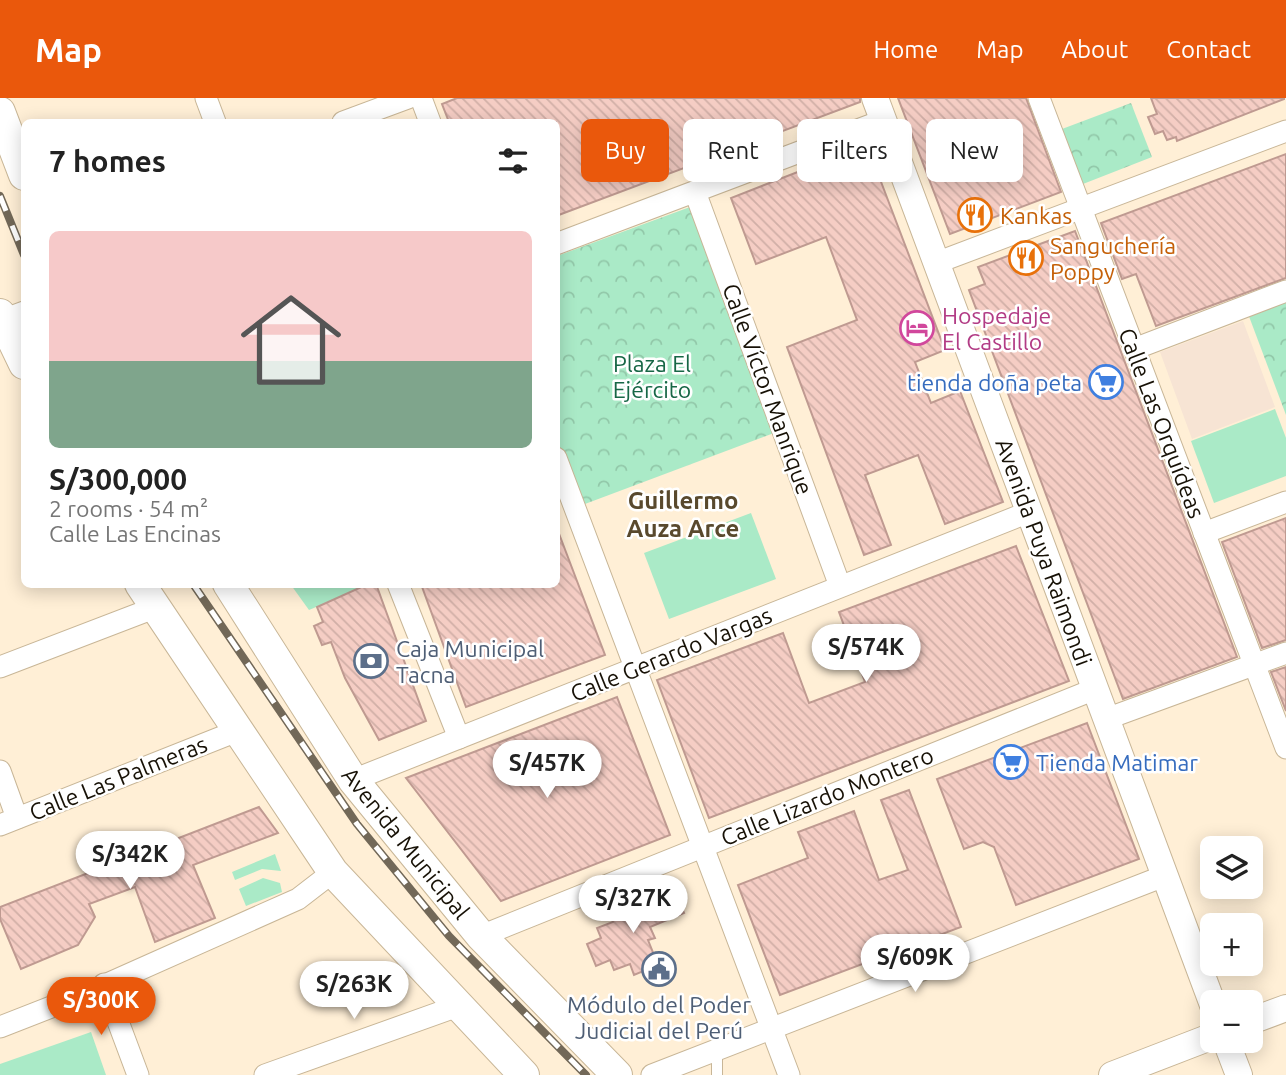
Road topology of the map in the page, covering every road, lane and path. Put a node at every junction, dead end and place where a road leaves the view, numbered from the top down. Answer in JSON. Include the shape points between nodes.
{"nodes":[{"id":1,"x":206,"y":98,"type":"edge"},
{"id":2,"x":408,"y":98,"type":"edge"},
{"id":3,"x":421,"y":98,"type":"edge"},
{"id":4,"x":1039,"y":98,"type":"edge"},
{"id":5,"x":880,"y":109,"type":"edge"},
{"id":6,"x":0,"y":113,"type":"edge"},
{"id":7,"x":214,"y":119,"type":"edge"},
{"id":8,"x":351,"y":119,"type":"edge"},
{"id":9,"x":429,"y":119,"type":"edge"},
{"id":10,"x":1286,"y":131,"type":"edge"},
{"id":11,"x":14,"y":167,"type":"edge"},
{"id":12,"x":695,"y":192,"type":"junction"},
{"id":13,"x":1081,"y":208,"type":"junction"},
{"id":14,"x":560,"y":243,"type":"edge"},
{"id":15,"x":936,"y":263,"type":"junction"},
{"id":16,"x":1286,"y":291,"type":"edge"},
{"id":17,"x":7,"y":317,"type":"edge"},
{"id":18,"x":1135,"y":349,"type":"junction"},
{"id":19,"x":21,"y":356,"type":"edge"},
{"id":20,"x":560,"y":468,"type":"edge"},
{"id":21,"x":1286,"y":502,"type":"edge"},
{"id":22,"x":1029,"y":512,"type":"junction"},
{"id":23,"x":1204,"y":533,"type":"junction"},
{"id":24,"x":840,"y":586,"type":"junction"},
{"id":25,"x":231,"y":588,"type":"edge"},
{"id":26,"x":400,"y":588,"type":"edge"},
{"id":27,"x":147,"y":596,"type":"edge"},
{"id":28,"x":1286,"y":653,"type":"edge"},
{"id":29,"x":1254,"y":665,"type":"junction"},
{"id":30,"x":0,"y":667,"type":"edge"},
{"id":31,"x":636,"y":668,"type":"junction"},
{"id":32,"x":1094,"y":689,"type":"junction"},
{"id":33,"x":1106,"y":719,"type":"junction"},
{"id":34,"x":237,"y":731,"type":"junction"},
{"id":35,"x":459,"y":738,"type":"junction"},
{"id":36,"x":1286,"y":748,"type":"edge"},
{"id":37,"x":0,"y":771,"type":"edge"},
{"id":38,"x":353,"y":780,"type":"junction"},
{"id":39,"x":9,"y":821,"type":"edge"},
{"id":40,"x":703,"y":846,"type":"junction"},
{"id":41,"x":333,"y":872,"type":"junction"},
{"id":42,"x":1164,"y":876,"type":"junction"},
{"id":43,"x":481,"y":936,"type":"junction"},
{"id":44,"x":104,"y":984,"type":"junction"},
{"id":45,"x":1207,"y":990,"type":"edge"},
{"id":46,"x":458,"y":1006,"type":"junction"},
{"id":47,"x":1286,"y":1008,"type":"edge"},
{"id":48,"x":1263,"y":1017,"type":"edge"},
{"id":49,"x":0,"y":1027,"type":"edge"},
{"id":50,"x":771,"y":1027,"type":"junction"},
{"id":51,"x":1200,"y":1041,"type":"edge"},
{"id":52,"x":716,"y":1049,"type":"junction"},
{"id":53,"x":1231,"y":1053,"type":"edge"},
{"id":54,"x":138,"y":1075,"type":"edge"},
{"id":55,"x":265,"y":1075,"type":"edge"},
{"id":56,"x":524,"y":1075,"type":"edge"},
{"id":57,"x":617,"y":1075,"type":"edge"},
{"id":58,"x":652,"y":1075,"type":"edge"},
{"id":59,"x":717,"y":1075,"type":"edge"},
{"id":60,"x":789,"y":1075,"type":"edge"},
{"id":61,"x":1112,"y":1075,"type":"edge"},
{"id":62,"x":1239,"y":1075,"type":"edge"}],
"edges":[{"from":1,"to":7,"type":"street"},
{"from":2,"to":8,"type":"street"},
{"from":3,"to":9,"type":"street"},
{"from":4,"to":13,"type":"street","name":"Calle Las Orquídeas"},
{"from":5,"to":12,"type":"street"},
{"from":5,"to":15,"type":"street","name":"Avenida Puya Raimondi"},
{"from":6,"to":11,"type":"main road"},
{"from":10,"to":13,"type":"street"},
{"from":12,"to":14,"type":"street"},
{"from":12,"to":24,"type":"street","name":"Calle Víctor Manrique"},
{"from":13,"to":15,"type":"street"},
{"from":13,"to":18,"type":"street","name":"Calle Las Orquídeas"},
{"from":15,"to":22,"type":"street","name":"Avenida Puya Raimondi"},
{"from":16,"to":18,"type":"street"},
{"from":17,"to":19,"type":"main road"},
{"from":18,"to":23,"type":"street","name":"Calle Las Orquídeas"},
{"from":20,"to":31,"type":"street"},
{"from":21,"to":23,"type":"street"},
{"from":22,"to":24,"type":"street","name":"Calle Gerardo Vargas"},
{"from":22,"to":32,"type":"street","name":"Avenida Puya Raimondi"},
{"from":23,"to":29,"type":"street","name":"Calle Las Orquídeas"},
{"from":24,"to":31,"type":"street","name":"Calle Gerardo Vargas"},
{"from":25,"to":38,"type":"main road","name":"Avenida Municipal"},
{"from":26,"to":35,"type":"street"},
{"from":27,"to":30,"type":"street"},
{"from":27,"to":34,"type":"main road"},
{"from":28,"to":29,"type":"street"},
{"from":29,"to":33,"type":"street"},
{"from":29,"to":36,"type":"street","name":"Calle Las Orquídeas"},
{"from":31,"to":35,"type":"street","name":"Calle Gerardo Vargas"},
{"from":31,"to":40,"type":"street"},
{"from":32,"to":33,"type":"street","name":"Avenida Puya Raimondi"},
{"from":32,"to":40,"type":"street","name":"Calle Lizardo Montero"},
{"from":33,"to":42,"type":"street","name":"Avenida Puya Raimondi"},
{"from":34,"to":39,"type":"street","name":"Calle Las Palmeras"},
{"from":34,"to":41,"type":"main road"},
{"from":35,"to":38,"type":"street","name":"Calle Gerardo Vargas"},
{"from":37,"to":39,"type":"street"},
{"from":38,"to":43,"type":"main road","name":"Avenida Municipal"},
{"from":40,"to":43,"type":"street","name":"Calle Lizardo Montero"},
{"from":40,"to":50,"type":"street"},
{"from":41,"to":44,"type":"street","via":[[298,899]]},
{"from":41,"to":46,"type":"main road"},
{"from":42,"to":45,"type":"street","name":"Avenida Puya Raimondi"},
{"from":42,"to":50,"type":"street"},
{"from":43,"to":57,"type":"main road","name":"Avenida Municipal"},
{"from":44,"to":49,"type":"street"},
{"from":44,"to":54,"type":"street"},
{"from":46,"to":55,"type":"street"},
{"from":46,"to":56,"type":"main road"},
{"from":47,"to":48,"type":"street"},
{"from":50,"to":52,"type":"street"},
{"from":50,"to":60,"type":"street"},
{"from":51,"to":61,"type":"street"},
{"from":52,"to":58,"type":"street"},
{"from":52,"to":59,"type":"lane"},
{"from":53,"to":62,"type":"street"}]}
